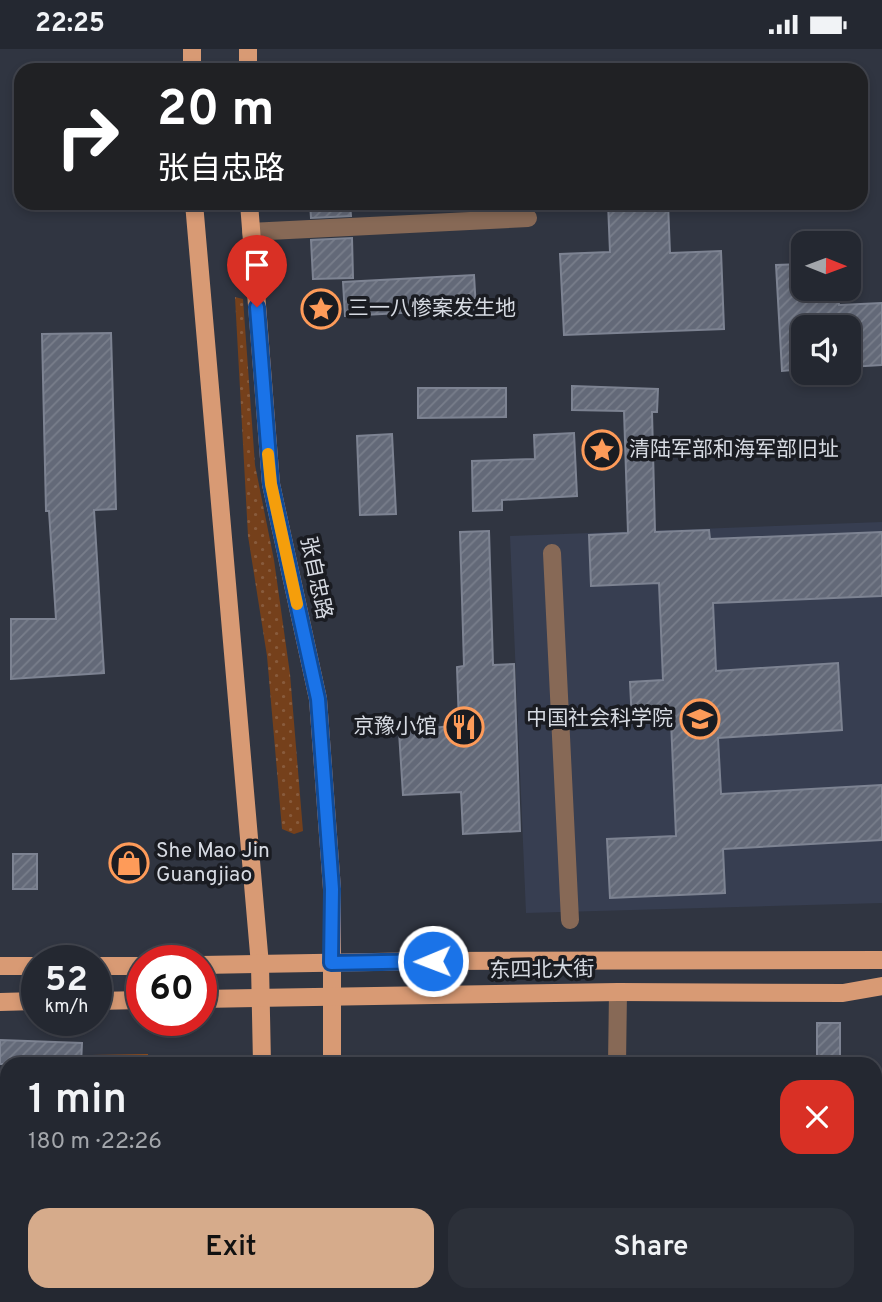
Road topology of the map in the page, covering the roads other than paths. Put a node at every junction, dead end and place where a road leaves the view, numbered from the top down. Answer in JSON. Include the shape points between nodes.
{"nodes":[{"id":1,"x":195,"y":210,"type":"edge"},
{"id":2,"x":249,"y":210,"type":"edge"},
{"id":3,"x":528,"y":218,"type":"dead end"},
{"id":4,"x":251,"y":232,"type":"junction"},
{"id":5,"x":552,"y":553,"type":"dead end"},
{"id":6,"x":570,"y":920,"type":"dead end"},
{"id":7,"x":882,"y":960,"type":"edge"},
{"id":8,"x":331,"y":963,"type":"junction"},
{"id":9,"x":217,"y":965,"type":"edge"},
{"id":10,"x":260,"y":965,"type":"junction"},
{"id":11,"x":0,"y":966,"type":"edge"},
{"id":12,"x":21,"y":966,"type":"edge"},
{"id":13,"x":882,"y":986,"type":"edge"},
{"id":14,"x":618,"y":992,"type":"junction"},
{"id":15,"x":331,"y":997,"type":"junction"},
{"id":16,"x":261,"y":998,"type":"junction"},
{"id":17,"x":217,"y":999,"type":"edge"},
{"id":18,"x":0,"y":1002,"type":"edge"},
{"id":19,"x":21,"y":1002,"type":"edge"},
{"id":20,"x":262,"y":1057,"type":"edge"},
{"id":21,"x":332,"y":1057,"type":"edge"},
{"id":22,"x":617,"y":1057,"type":"edge"}],
"edges":[{"from":1,"to":10,"type":"main road"},
{"from":2,"to":4,"type":"main road","name":"张自忠路"},
{"from":3,"to":4,"type":"lane"},
{"from":4,"to":8,"type":"main road","name":"张自忠路","via":[[271,484],[318,699],[332,889]]},
{"from":5,"to":6,"type":"lane"},
{"from":7,"to":8,"type":"main road","name":"东四北大街"},
{"from":8,"to":10,"type":"main road","name":"东四北大街"},
{"from":8,"to":15,"type":"main road","name":"张自忠路"},
{"from":9,"to":10,"type":"main road","name":"东四北大街"},
{"from":10,"to":16,"type":"main road"},
{"from":11,"to":12,"type":"main road"},
{"from":13,"to":14,"type":"main road","name":"东四北大街","via":[[843,993]]},
{"from":14,"to":15,"type":"main road","name":"东四北大街"},
{"from":14,"to":22,"type":"lane"},
{"from":15,"to":16,"type":"main road","name":"东四北大街"},
{"from":15,"to":21,"type":"main road","name":"张自忠路"},
{"from":16,"to":17,"type":"main road","name":"东四北大街"},
{"from":16,"to":20,"type":"main road"},
{"from":18,"to":19,"type":"main road"}]}
